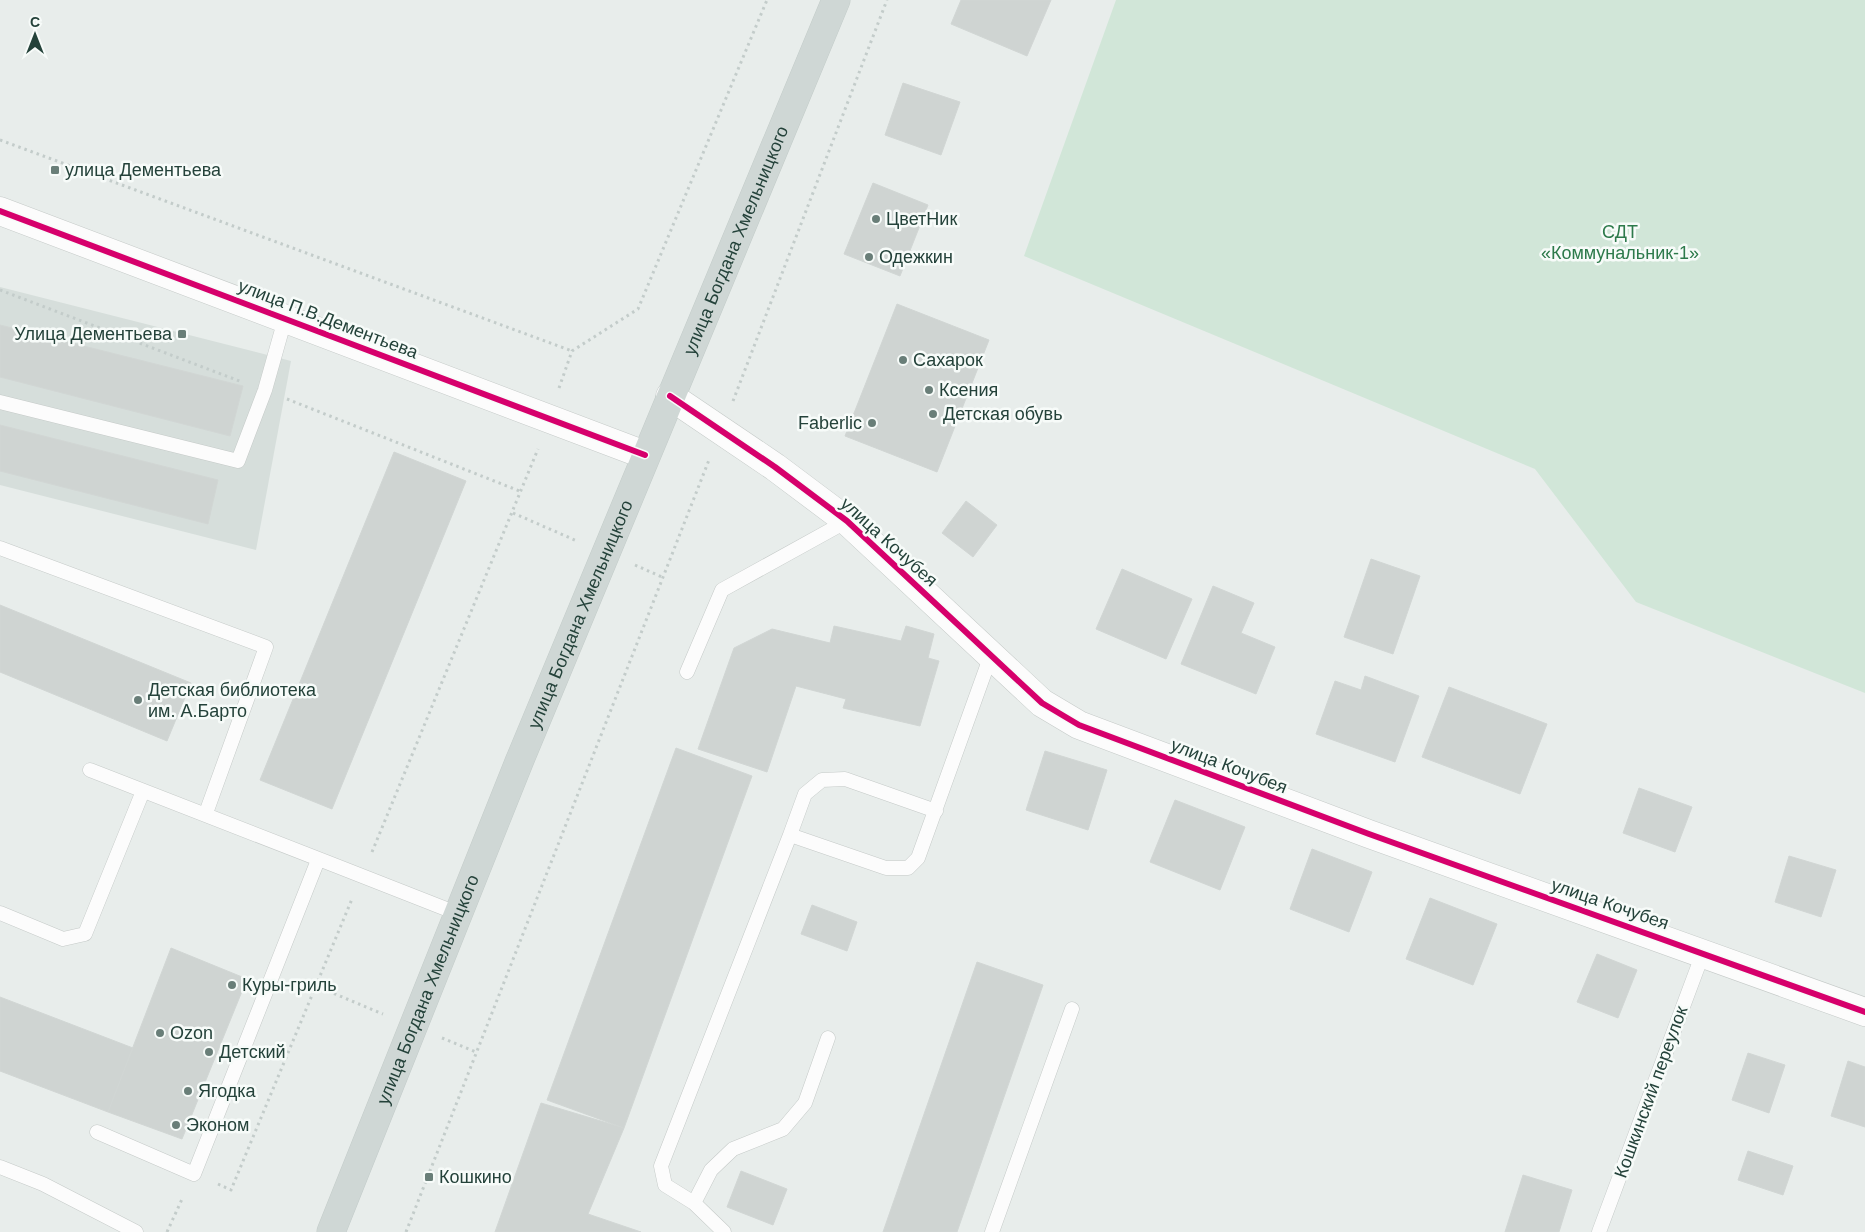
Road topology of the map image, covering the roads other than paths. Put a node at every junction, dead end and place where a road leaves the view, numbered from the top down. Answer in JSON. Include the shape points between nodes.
{"nodes":[{"id":1,"x":836,"y":0,"type":"edge"},
{"id":2,"x":0,"y":211,"type":"edge"},
{"id":3,"x":285,"y":318,"type":"junction"},
{"id":4,"x":670,"y":396,"type":"junction"},
{"id":5,"x":0,"y":402,"type":"edge"},
{"id":6,"x":645,"y":455,"type":"junction"},
{"id":7,"x":847,"y":521,"type":"junction"},
{"id":8,"x":0,"y":548,"type":"edge"},
{"id":9,"x":991,"y":655,"type":"junction"},
{"id":10,"x":687,"y":672,"type":"dead end"},
{"id":11,"x":90,"y":770,"type":"dead end"},
{"id":12,"x":144,"y":791,"type":"junction"},
{"id":13,"x":936,"y":811,"type":"junction"},
{"id":14,"x":206,"y":813,"type":"junction"},
{"id":15,"x":790,"y":835,"type":"junction"},
{"id":16,"x":318,"y":860,"type":"junction"},
{"id":17,"x":0,"y":913,"type":"edge"},
{"id":18,"x":459,"y":914,"type":"junction"},
{"id":19,"x":1703,"y":953,"type":"junction"},
{"id":20,"x":1072,"y":1009,"type":"dead end"},
{"id":21,"x":1865,"y":1012,"type":"edge"},
{"id":22,"x":828,"y":1038,"type":"dead end"},
{"id":23,"x":97,"y":1132,"type":"dead end"},
{"id":24,"x":0,"y":1167,"type":"edge"},
{"id":25,"x":694,"y":1203,"type":"junction"},
{"id":26,"x":136,"y":1232,"type":"edge"},
{"id":27,"x":331,"y":1232,"type":"edge"},
{"id":28,"x":724,"y":1232,"type":"edge"},
{"id":29,"x":992,"y":1232,"type":"edge"},
{"id":30,"x":1599,"y":1232,"type":"edge"}],
"edges":[{"from":1,"to":4,"type":"main road","name":"улица Богдана Хмельницкого"},
{"from":2,"to":3,"type":"street","name":"улица П.В.Дементьева"},
{"from":3,"to":5,"type":"lane","via":[[265,390],[238,461]]},
{"from":3,"to":6,"type":"street","name":"улица П.В.Дементьева"},
{"from":4,"to":6,"type":"main road","name":"улица Богдана Хмельницкого"},
{"from":4,"to":7,"type":"street","name":"улица Кочубея"},
{"from":6,"to":18,"type":"main road","name":"улица Богдана Хмельницкого"},
{"from":7,"to":9,"type":"street","name":"улица Кочубея"},
{"from":7,"to":10,"type":"lane","via":[[722,590]]},
{"from":8,"to":14,"type":"lane","via":[[266,646]]},
{"from":9,"to":13,"type":"lane"},
{"from":9,"to":19,"type":"street","name":"улица Кочубея","via":[[1042,703],[1078,725],[1369,834]]},
{"from":11,"to":12,"type":"lane"},
{"from":12,"to":14,"type":"lane"},
{"from":12,"to":17,"type":"lane","via":[[85,934],[63,938]]},
{"from":13,"to":15,"type":"lane","via":[[845,779],[822,780],[806,794]]},
{"from":13,"to":15,"type":"lane","via":[[918,858],[908,868],[886,868]]},
{"from":14,"to":16,"type":"lane"},
{"from":15,"to":25,"type":"lane","via":[[661,1166],[666,1185]]},
{"from":16,"to":18,"type":"lane"},
{"from":16,"to":23,"type":"lane","via":[[194,1174]]},
{"from":18,"to":27,"type":"main road","name":"улица Богдана Хмельницкого"},
{"from":19,"to":21,"type":"street","name":"улица Кочубея"},
{"from":19,"to":30,"type":"lane","name":"Кошкинский переулок"},
{"from":20,"to":29,"type":"lane"},
{"from":22,"to":25,"type":"lane","via":[[805,1103],[783,1129],[732,1149],[711,1170]]},
{"from":24,"to":26,"type":"lane","via":[[43,1184]]},
{"from":25,"to":28,"type":"lane"}]}
